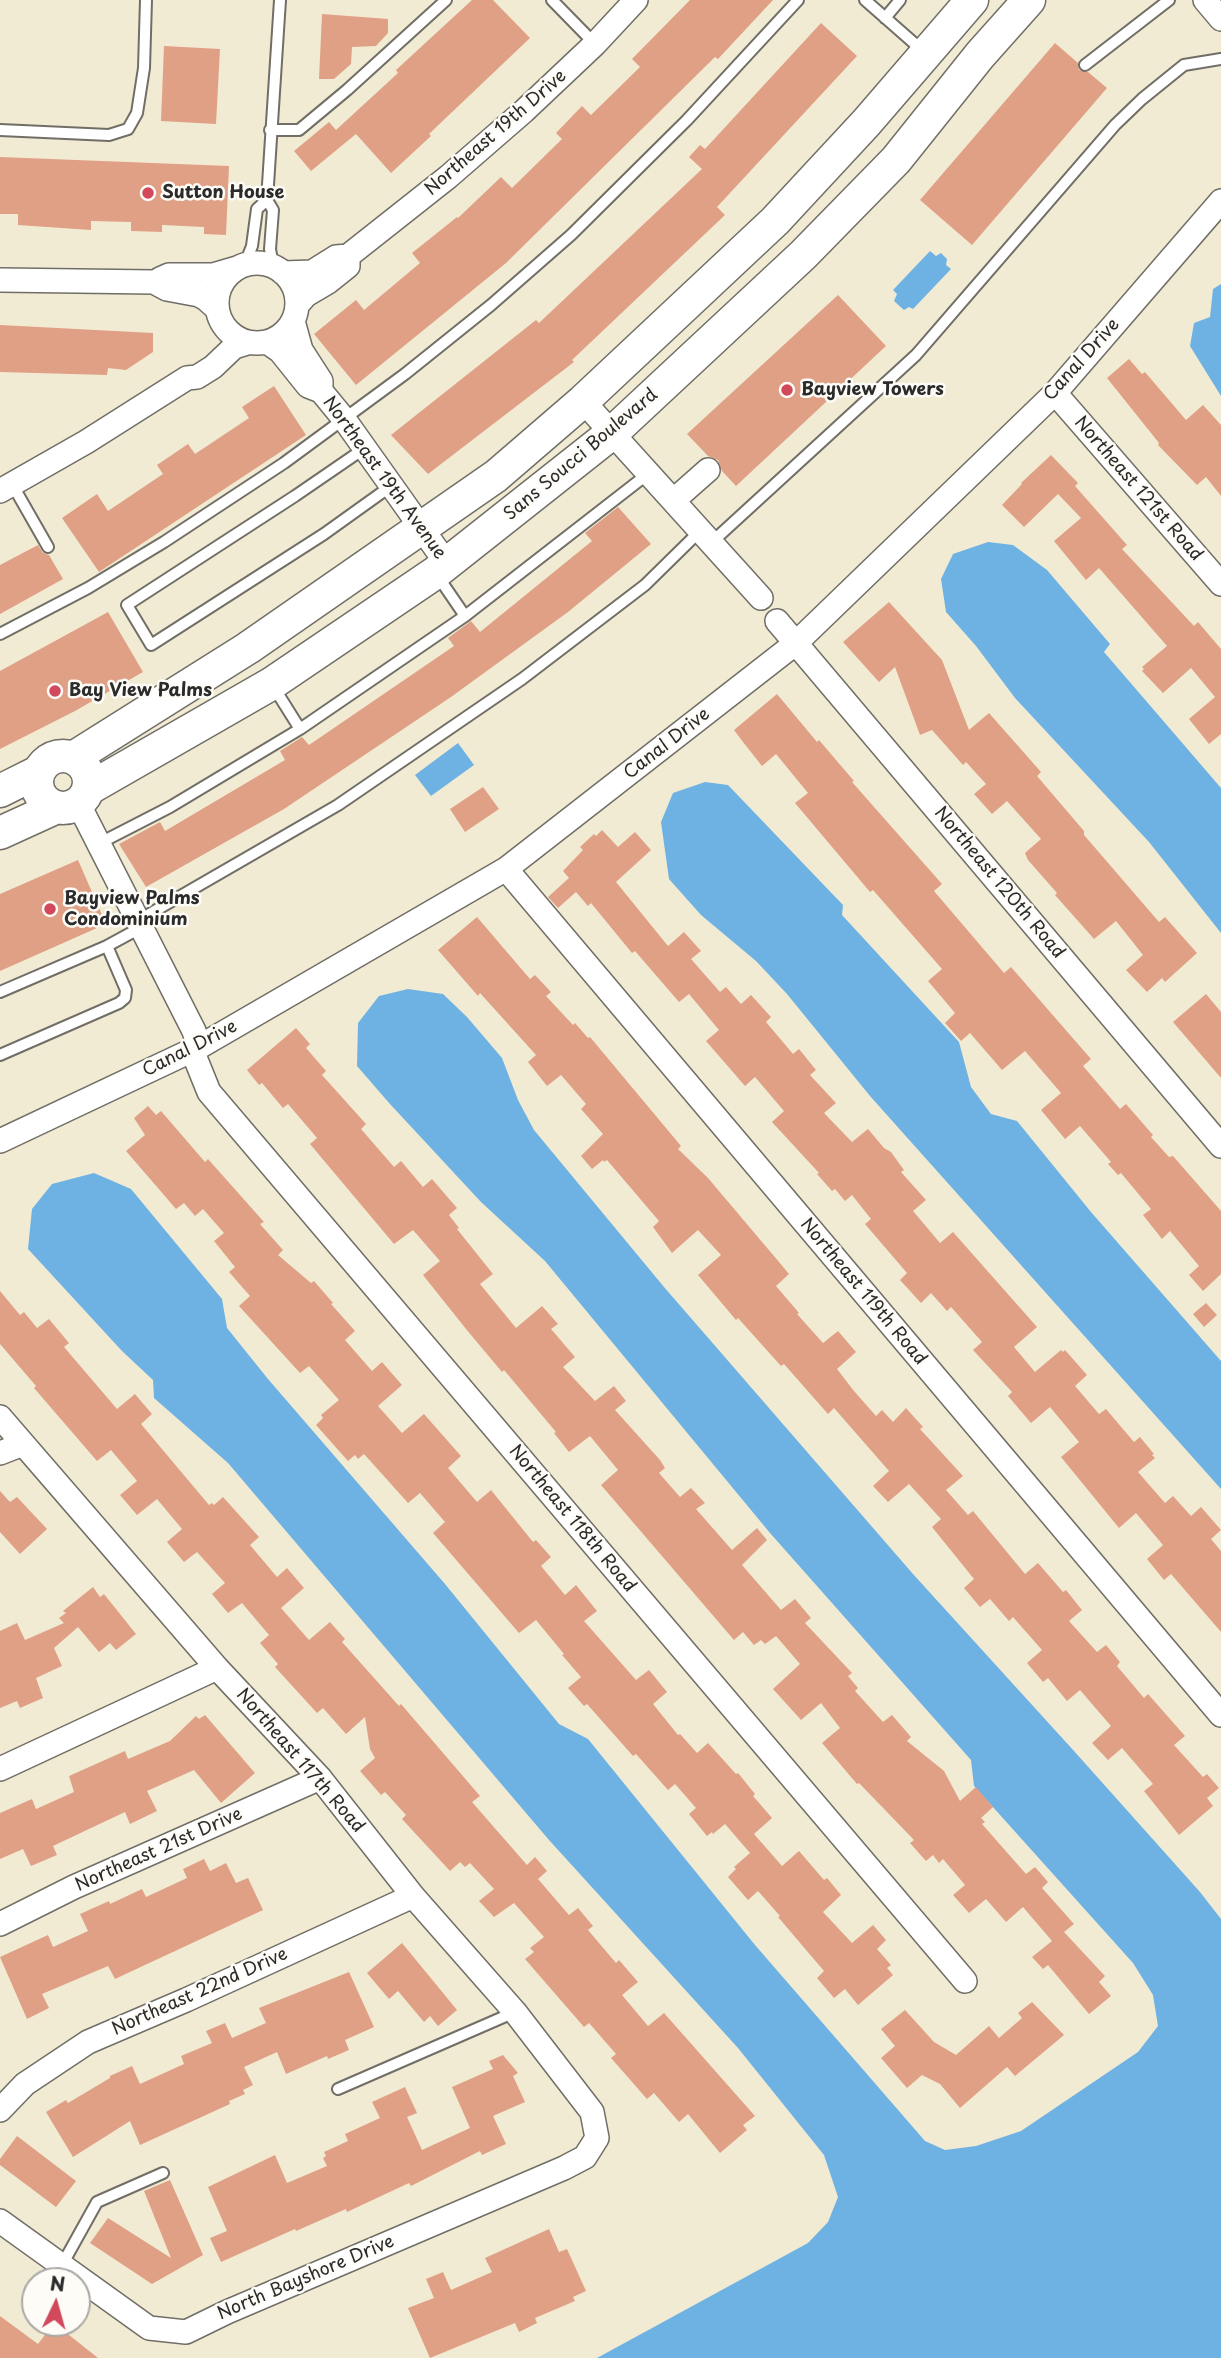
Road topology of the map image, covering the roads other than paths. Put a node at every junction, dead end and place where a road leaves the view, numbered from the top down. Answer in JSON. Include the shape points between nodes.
{"nodes":[{"id":1,"x":146,"y":0,"type":"edge"},
{"id":2,"x":280,"y":0,"type":"edge"},
{"id":3,"x":446,"y":0,"type":"edge"},
{"id":4,"x":552,"y":0,"type":"edge"},
{"id":5,"x":636,"y":0,"type":"edge"},
{"id":6,"x":798,"y":0,"type":"edge"},
{"id":7,"x":865,"y":0,"type":"edge"},
{"id":8,"x":900,"y":0,"type":"edge"},
{"id":9,"x":972,"y":0,"type":"edge"},
{"id":10,"x":1029,"y":0,"type":"edge"},
{"id":11,"x":1169,"y":0,"type":"edge"},
{"id":12,"x":1205,"y":0,"type":"edge"},
{"id":13,"x":885,"y":18,"type":"junction"},
{"id":14,"x":1221,"y":19,"type":"edge"},
{"id":15,"x":595,"y":44,"type":"junction"},
{"id":16,"x":926,"y":54,"type":"junction"},
{"id":17,"x":1221,"y":59,"type":"edge"},
{"id":18,"x":1086,"y":65,"type":"dead end"},
{"id":19,"x":0,"y":130,"type":"edge"},
{"id":20,"x":270,"y":130,"type":"junction"},
{"id":21,"x":267,"y":200,"type":"junction"},
{"id":22,"x":1221,"y":201,"type":"edge"},
{"id":23,"x":348,"y":256,"type":"junction"},
{"id":24,"x":240,"y":267,"type":"junction"},
{"id":25,"x":278,"y":270,"type":"junction"},
{"id":26,"x":0,"y":280,"type":"edge"},
{"id":27,"x":154,"y":282,"type":"junction"},
{"id":28,"x":295,"y":312,"type":"junction"},
{"id":29,"x":218,"y":315,"type":"junction"},
{"id":30,"x":257,"y":342,"type":"junction"},
{"id":31,"x":187,"y":378,"type":"junction"},
{"id":32,"x":321,"y":391,"type":"junction"},
{"id":33,"x":1055,"y":393,"type":"junction"},
{"id":34,"x":583,"y":401,"type":"junction"},
{"id":35,"x":344,"y":419,"type":"junction"},
{"id":36,"x":612,"y":433,"type":"junction"},
{"id":37,"x":365,"y":448,"type":"junction"},
{"id":38,"x":708,"y":470,"type":"dead end"},
{"id":39,"x":649,"y":473,"type":"junction"},
{"id":40,"x":391,"y":486,"type":"junction"},
{"id":41,"x":6,"y":487,"type":"edge"},
{"id":42,"x":674,"y":500,"type":"junction"},
{"id":43,"x":422,"y":529,"type":"junction"},
{"id":44,"x":706,"y":536,"type":"junction"},
{"id":45,"x":48,"y":547,"type":"dead end"},
{"id":46,"x":441,"y":568,"type":"junction"},
{"id":47,"x":1221,"y":584,"type":"edge"},
{"id":48,"x":761,"y":598,"type":"dead end"},
{"id":49,"x":465,"y":615,"type":"junction"},
{"id":50,"x":777,"y":621,"type":"dead end"},
{"id":51,"x":0,"y":634,"type":"edge"},
{"id":52,"x":796,"y":643,"type":"junction"},
{"id":53,"x":271,"y":684,"type":"junction"},
{"id":54,"x":300,"y":729,"type":"junction"},
{"id":55,"x":73,"y":758,"type":"junction"},
{"id":56,"x":38,"y":772,"type":"junction"},
{"id":57,"x":0,"y":790,"type":"edge"},
{"id":58,"x":74,"y":800,"type":"junction"},
{"id":59,"x":0,"y":833,"type":"edge"},
{"id":60,"x":98,"y":844,"type":"junction"},
{"id":61,"x":506,"y":869,"type":"junction"},
{"id":62,"x":140,"y":923,"type":"junction"},
{"id":63,"x":107,"y":946,"type":"junction"},
{"id":64,"x":0,"y":992,"type":"edge"},
{"id":65,"x":195,"y":1048,"type":"junction"},
{"id":66,"x":0,"y":1055,"type":"edge"},
{"id":67,"x":0,"y":1141,"type":"edge"},
{"id":68,"x":1221,"y":1146,"type":"edge"},
{"id":69,"x":0,"y":1417,"type":"edge"},
{"id":70,"x":23,"y":1444,"type":"junction"},
{"id":71,"x":0,"y":1453,"type":"edge"},
{"id":72,"x":217,"y":1668,"type":"junction"},
{"id":73,"x":1221,"y":1716,"type":"edge"},
{"id":74,"x":0,"y":1769,"type":"edge"},
{"id":75,"x":320,"y":1778,"type":"junction"},
{"id":76,"x":413,"y":1896,"type":"junction"},
{"id":77,"x":0,"y":1924,"type":"edge"},
{"id":78,"x":965,"y":1981,"type":"dead end"},
{"id":79,"x":515,"y":2012,"type":"junction"},
{"id":80,"x":338,"y":2089,"type":"dead end"},
{"id":81,"x":0,"y":2110,"type":"edge"},
{"id":82,"x":592,"y":2112,"type":"joint"},
{"id":83,"x":163,"y":2173,"type":"dead end"},
{"id":84,"x":0,"y":2221,"type":"edge"},
{"id":85,"x":62,"y":2265,"type":"junction"}],
"edges":[{"from":1,"to":19,"type":"lane","via":[[144,68],[137,113],[128,129],[109,135]]},
{"from":2,"to":20,"type":"lane"},
{"from":3,"to":20,"type":"lane","via":[[299,130]]},
{"from":4,"to":15,"type":"lane"},
{"from":5,"to":15,"type":"street","name":"Northeast 19th Drive"},
{"from":6,"to":35,"type":"lane","via":[[687,120],[571,235],[491,305]]},
{"from":7,"to":13,"type":"lane"},
{"from":8,"to":13,"type":"lane"},
{"from":9,"to":16,"type":"street"},
{"from":10,"to":36,"type":"street","name":"Sans Soucci Boulevard","via":[[896,160],[803,255]]},
{"from":11,"to":18,"type":"lane"},
{"from":12,"to":14,"type":"street"},
{"from":13,"to":16,"type":"lane"},
{"from":15,"to":23,"type":"street","name":"Northeast 19th Drive","via":[[449,177]]},
{"from":16,"to":34,"type":"street","via":[[775,221]]},
{"from":17,"to":44,"type":"lane","via":[[1184,65],[1142,99],[916,355]]},
{"from":20,"to":21,"type":"lane"},
{"from":21,"to":24,"type":"lane","via":[[257,209],[252,246]]},
{"from":21,"to":25,"type":"lane","via":[[273,210],[270,249]]},
{"from":22,"to":33,"type":"street","name":"Canal Drive"},
{"from":23,"to":25,"type":"street","name":"Northeast 19th Drive","via":[[336,257],[312,272]]},
{"from":23,"to":28,"type":"street","name":"Northeast 19th Drive","via":[[348,266],[306,295]]},
{"from":24,"to":25,"type":"street","via":[[261,263]]},
{"from":24,"to":27,"type":"street","via":[[213,275],[169,275]]},
{"from":24,"to":29,"type":"street","via":[[220,286]]},
{"from":25,"to":28,"type":"street","via":[[291,282]]},
{"from":26,"to":27,"type":"street"},
{"from":27,"to":29,"type":"street","via":[[199,295]]},
{"from":28,"to":30,"type":"street","via":[[284,333]]},
{"from":28,"to":32,"type":"street","name":"Northeast 19th Avenue","via":[[296,337],[321,381]]},
{"from":29,"to":30,"type":"street","via":[[235,337]]},
{"from":29,"to":31,"type":"street","via":[[215,340],[189,368]]},
{"from":30,"to":31,"type":"street","via":[[234,347],[213,367]]},
{"from":30,"to":32,"type":"street","name":"Northeast 19th Avenue","via":[[280,351],[308,386]]},
{"from":31,"to":41,"type":"street"},
{"from":32,"to":35,"type":"street","name":"Northeast 19th Avenue"},
{"from":33,"to":47,"type":"street","name":"Northeast 121st Road"},
{"from":33,"to":52,"type":"street","name":"Canal Drive"},
{"from":34,"to":36,"type":"street"},
{"from":34,"to":43,"type":"street","via":[[496,475]]},
{"from":35,"to":37,"type":"street","name":"Northeast 19th Avenue"},
{"from":35,"to":51,"type":"lane","via":[[164,542]]},
{"from":36,"to":39,"type":"street"},
{"from":36,"to":46,"type":"street","name":"Sans Soucci Boulevard"},
{"from":37,"to":40,"type":"street","name":"Northeast 19th Avenue"},
{"from":37,"to":40,"type":"lane","via":[[127,605],[151,645]]},
{"from":38,"to":42,"type":"street"},
{"from":39,"to":42,"type":"street"},
{"from":39,"to":49,"type":"lane"},
{"from":40,"to":43,"type":"street","name":"Northeast 19th Avenue"},
{"from":41,"to":45,"type":"lane"},
{"from":42,"to":44,"type":"street"},
{"from":43,"to":46,"type":"street","name":"Northeast 19th Avenue"},
{"from":43,"to":55,"type":"street","via":[[248,648]]},
{"from":44,"to":48,"type":"street"},
{"from":44,"to":62,"type":"lane","via":[[522,679],[338,804]]},
{"from":46,"to":49,"type":"lane"},
{"from":46,"to":53,"type":"street","name":"Sans Soucci Boulevard"},
{"from":49,"to":54,"type":"lane"},
{"from":50,"to":52,"type":"street","name":"Northeast 120th Road"},
{"from":52,"to":61,"type":"street","name":"Canal Drive"},
{"from":52,"to":68,"type":"street","name":"Northeast 120th Road"},
{"from":53,"to":54,"type":"lane"},
{"from":53,"to":58,"type":"street","name":"Sans Soucci Boulevard"},
{"from":54,"to":60,"type":"lane"},
{"from":55,"to":56,"type":"street","via":[[49,760]]},
{"from":55,"to":58,"type":"street","via":[[88,774]]},
{"from":56,"to":57,"type":"street"},
{"from":56,"to":58,"type":"street","via":[[37,787],[44,800]]},
{"from":58,"to":59,"type":"street","name":"Sans Soucci Boulevard"},
{"from":58,"to":60,"type":"street","name":"Northeast 118th Road"},
{"from":60,"to":62,"type":"street","name":"Northeast 118th Road"},
{"from":61,"to":65,"type":"street","name":"Canal Drive"},
{"from":61,"to":73,"type":"street","name":"Northeast 119th Road"},
{"from":62,"to":63,"type":"lane"},
{"from":62,"to":65,"type":"street","name":"Northeast 118th Road","via":[[194,1031]]},
{"from":63,"to":64,"type":"lane"},
{"from":63,"to":66,"type":"lane","via":[[126,990],[125,998]]},
{"from":65,"to":67,"type":"street","name":"Canal Drive"},
{"from":65,"to":78,"type":"street","name":"Northeast 118th Road","via":[[209,1092]]},
{"from":69,"to":70,"type":"street","name":"Northeast 117th Road"},
{"from":70,"to":71,"type":"street"},
{"from":70,"to":72,"type":"street","name":"Northeast 117th Road"},
{"from":72,"to":74,"type":"street"},
{"from":72,"to":75,"type":"street","name":"Northeast 117th Road"},
{"from":75,"to":76,"type":"street","name":"Northeast 117th Road"},
{"from":75,"to":77,"type":"street","name":"Northeast 21st Drive"},
{"from":76,"to":79,"type":"street","name":"Northeast 117th Road"},
{"from":76,"to":81,"type":"street","name":"Northeast 22nd Drive","via":[[88,2042],[25,2084]]},
{"from":79,"to":80,"type":"lane"},
{"from":79,"to":82,"type":"street","name":"Northeast 117th Road"},
{"from":82,"to":85,"type":"street","name":"North Bayshore Drive","via":[[597,2138],[585,2157],[187,2332],[149,2328]]},
{"from":83,"to":85,"type":"lane","via":[[97,2202]]},
{"from":84,"to":85,"type":"street","name":"North Bayshore Drive"}]}
